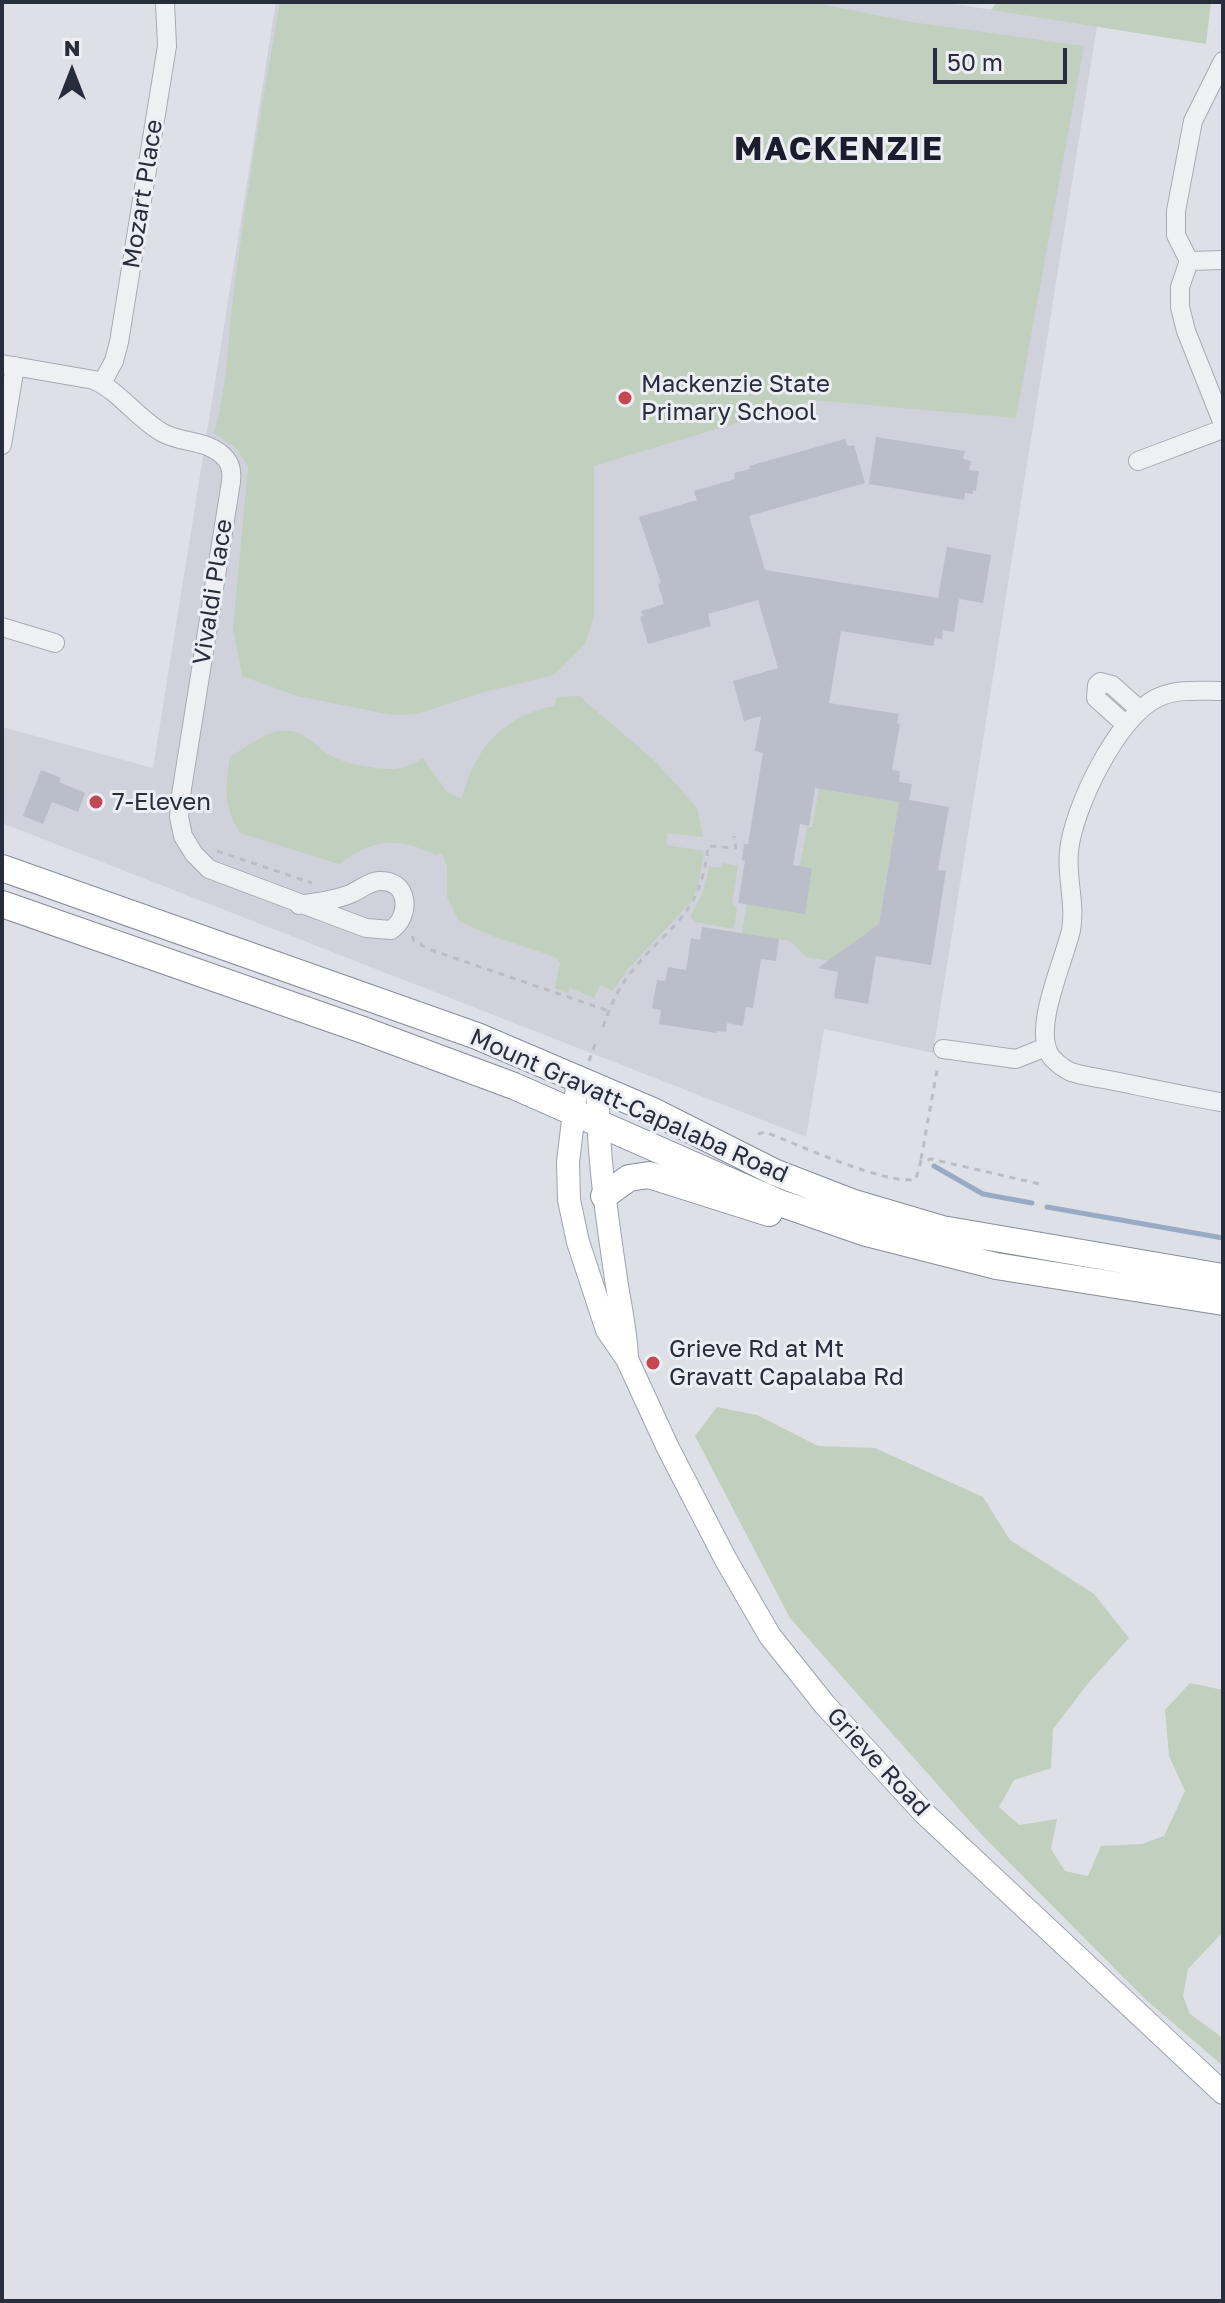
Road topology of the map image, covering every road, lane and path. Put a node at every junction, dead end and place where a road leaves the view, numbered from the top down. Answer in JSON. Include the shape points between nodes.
{"nodes":[{"id":1,"x":165,"y":2,"type":"edge"},
{"id":2,"x":1223,"y":61,"type":"edge"},
{"id":3,"x":1223,"y":260,"type":"edge"},
{"id":4,"x":1189,"y":261,"type":"junction"},
{"id":5,"x":9,"y":365,"type":"edge"},
{"id":6,"x":102,"y":383,"type":"junction"},
{"id":7,"x":1223,"y":427,"type":"edge"},
{"id":8,"x":2,"y":445,"type":"edge"},
{"id":9,"x":1138,"y":461,"type":"dead end"},
{"id":10,"x":2,"y":627,"type":"edge"},
{"id":11,"x":55,"y":643,"type":"dead end"},
{"id":12,"x":1223,"y":691,"type":"edge"},
{"id":13,"x":1140,"y":710,"type":"junction"},
{"id":14,"x":1126,"y":725,"type":"junction"},
{"id":15,"x":734,"y":836,"type":"dead end"},
{"id":16,"x":213,"y":849,"type":"dead end"},
{"id":17,"x":2,"y":868,"type":"edge"},
{"id":18,"x":324,"y":885,"type":"dead end"},
{"id":19,"x":2,"y":904,"type":"edge"},
{"id":20,"x":299,"y":905,"type":"junction"},
{"id":21,"x":415,"y":926,"type":"dead end"},
{"id":22,"x":609,"y":1011,"type":"junction"},
{"id":23,"x":603,"y":1027,"type":"dead end"},
{"id":24,"x":596,"y":1042,"type":"dead end"},
{"id":25,"x":1046,"y":1047,"type":"junction"},
{"id":26,"x":943,"y":1049,"type":"joint"},
{"id":27,"x":588,"y":1076,"type":"junction"},
{"id":28,"x":1220,"y":1102,"type":"dead end"},
{"id":29,"x":573,"y":1112,"type":"junction"},
{"id":30,"x":598,"y":1122,"type":"junction"},
{"id":31,"x":758,"y":1134,"type":"dead end"},
{"id":32,"x":921,"y":1161,"type":"junction"},
{"id":33,"x":1044,"y":1185,"type":"dead end"},
{"id":34,"x":604,"y":1196,"type":"junction"},
{"id":35,"x":817,"y":1217,"type":"junction"},
{"id":36,"x":1223,"y":1277,"type":"edge"},
{"id":37,"x":1223,"y":1302,"type":"edge"},
{"id":38,"x":627,"y":1359,"type":"junction"},
{"id":39,"x":1223,"y":2093,"type":"edge"}],
"edges":[{"from":1,"to":6,"type":"street","name":"Mozart Place","via":[[167,46],[122,326],[114,361]]},
{"from":2,"to":4,"type":"street","via":[[1193,121],[1178,197],[1176,235]]},
{"from":3,"to":4,"type":"street"},
{"from":4,"to":7,"type":"street","via":[[1180,307]]},
{"from":5,"to":6,"type":"street","name":"Vivaldi Place"},
{"from":5,"to":8,"type":"street"},
{"from":6,"to":20,"type":"street","name":"Vivaldi Place","via":[[167,436],[213,448],[231,466],[180,826],[188,846],[209,869]]},
{"from":7,"to":9,"type":"street"},
{"from":10,"to":11,"type":"street"},
{"from":12,"to":13,"type":"street","via":[[1165,695]]},
{"from":13,"to":14,"type":"street"},
{"from":13,"to":14,"type":"street","via":[[1109,683],[1097,685],[1096,698]]},
{"from":14,"to":25,"type":"street","via":[[1072,825],[1072,917],[1046,1020]]},
{"from":15,"to":22,"type":"path","via":[[736,848],[708,846],[698,895],[631,972]]},
{"from":16,"to":18,"type":"path"},
{"from":17,"to":27,"type":"highway","name":"Mount Gravatt-Capalaba Road"},
{"from":19,"to":29,"type":"highway","name":"Mount Gravatt-Capalaba Road","via":[[377,1035]]},
{"from":20,"to":20,"type":"street","name":"Vivaldi Place","via":[[384,881],[401,892],[406,907],[400,923],[385,931]]},
{"from":21,"to":22,"type":"path","via":[[414,941],[431,950]]},
{"from":22,"to":23,"type":"path"},
{"from":24,"to":27,"type":"path"},
{"from":25,"to":26,"type":"street","via":[[1016,1059]]},
{"from":25,"to":28,"type":"street","via":[[1070,1071]]},
{"from":26,"to":32,"type":"path"},
{"from":27,"to":29,"type":"main road","name":"Grieve Road"},
{"from":27,"to":30,"type":"main road","name":"Grieve Road"},
{"from":27,"to":36,"type":"highway","name":"Mount Gravatt-Capalaba Road","via":[[774,1172],[882,1212],[955,1231]]},
{"from":29,"to":30,"type":"highway","name":"Mount Gravatt-Capalaba Road"},
{"from":29,"to":38,"type":"main road","name":"Grieve Road","via":[[568,1182],[573,1220],[607,1330]]},
{"from":30,"to":34,"type":"main road","name":"Grieve Road"},
{"from":30,"to":35,"type":"highway","name":"Mount Gravatt-Capalaba Road"},
{"from":31,"to":32,"type":"path","via":[[765,1132],[905,1182],[916,1179]]},
{"from":32,"to":33,"type":"path"},
{"from":34,"to":35,"type":"highway","via":[[629,1178],[649,1175],[762,1212]]},
{"from":34,"to":38,"type":"main road","name":"Grieve Road"},
{"from":35,"to":37,"type":"highway","name":"Mount Gravatt-Capalaba Road","via":[[982,1264]]},
{"from":38,"to":39,"type":"main road","name":"Grieve Road","via":[[726,1560],[770,1636],[825,1705],[973,1862]]}]}
